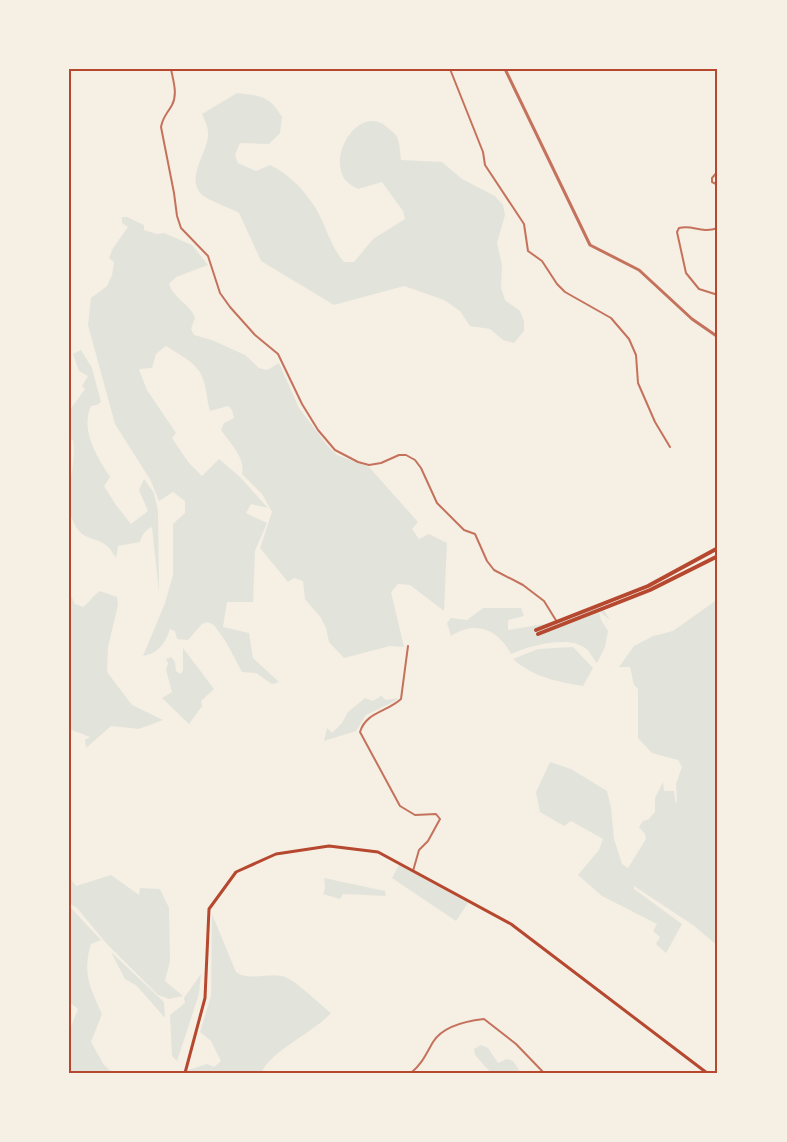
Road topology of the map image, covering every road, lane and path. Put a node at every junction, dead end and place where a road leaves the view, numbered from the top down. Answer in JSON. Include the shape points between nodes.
{"nodes":[{"id":1,"x":171,"y":69,"type":"edge"},
{"id":2,"x":450,"y":69,"type":"edge"},
{"id":3,"x":505,"y":69,"type":"edge"},
{"id":4,"x":718,"y":171,"type":"edge"},
{"id":5,"x":718,"y":185,"type":"edge"},
{"id":6,"x":718,"y":228,"type":"edge"},
{"id":7,"x":718,"y":295,"type":"edge"},
{"id":8,"x":718,"y":337,"type":"edge"},
{"id":9,"x":669,"y":447,"type":"dead end"},
{"id":10,"x":718,"y":548,"type":"edge"},
{"id":11,"x":718,"y":555,"type":"edge"},
{"id":12,"x":557,"y":622,"type":"junction"},
{"id":13,"x":408,"y":646,"type":"dead end"},
{"id":14,"x":413,"y":871,"type":"junction"},
{"id":15,"x":185,"y":1073,"type":"edge"},
{"id":16,"x":411,"y":1073,"type":"edge"},
{"id":17,"x":544,"y":1073,"type":"edge"},
{"id":18,"x":707,"y":1073,"type":"edge"}],
"edges":[{"from":1,"to":12,"type":"street","via":[[175,99],[161,127],[177,216],[181,228],[208,256],[220,293],[255,335],[278,354],[302,404],[335,450],[369,465],[399,455],[415,460],[437,504],[464,530],[475,534],[494,570],[544,601]]},
{"from":2,"to":9,"type":"street","via":[[483,152],[484,165],[524,224],[528,250],[542,261],[565,292],[601,311],[629,339],[636,355],[638,383]]},
{"from":3,"to":8,"type":"street","via":[[590,245],[639,270]]},
{"from":4,"to":5,"type":"street","via":[[712,182]]},
{"from":6,"to":7,"type":"street","via":[[702,231],[686,226],[677,232],[686,273],[699,289]]},
{"from":10,"to":12,"type":"highway","via":[[648,586]]},
{"from":11,"to":12,"type":"highway","via":[[650,590],[537,632]]},
{"from":13,"to":14,"type":"street","via":[[401,699],[369,718],[360,732],[400,806],[415,815],[436,814],[440,819],[419,850]]},
{"from":14,"to":15,"type":"main road","via":[[378,852],[329,846],[276,854],[236,872],[209,909],[205,998]]},
{"from":14,"to":18,"type":"main road","via":[[511,924]]},
{"from":16,"to":17,"type":"street","via":[[420,1066],[435,1039],[453,1026],[484,1019]]}]}
